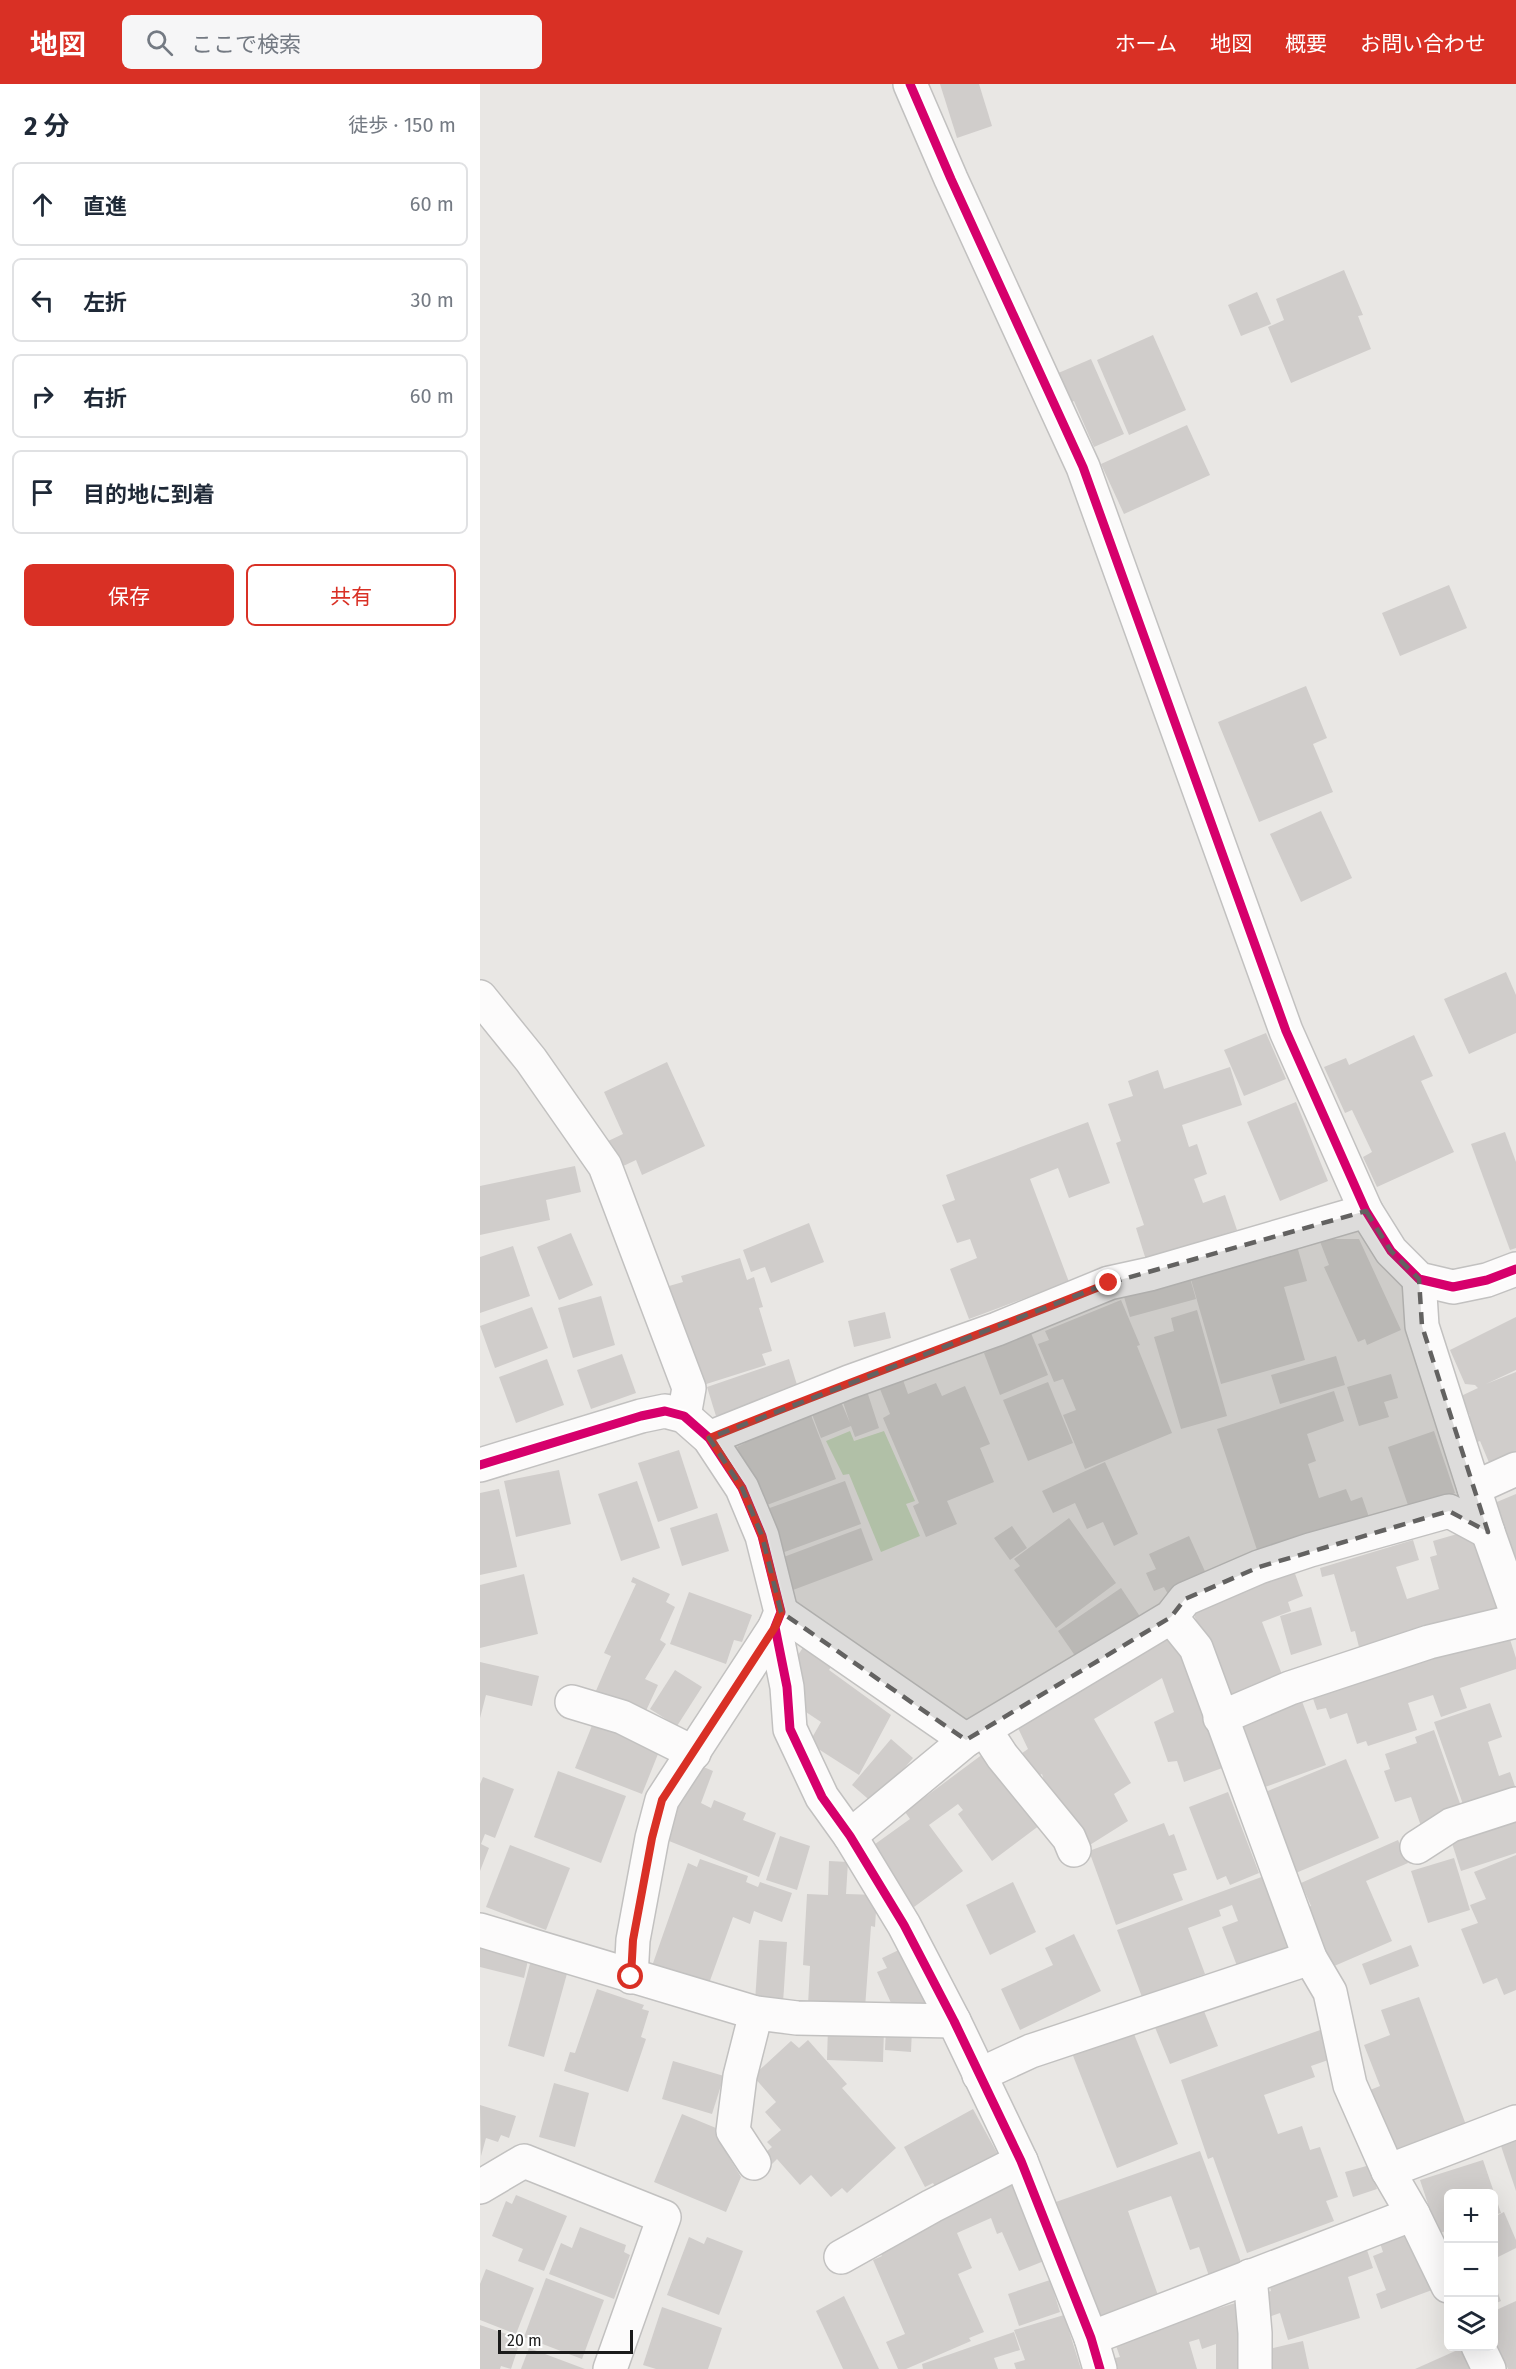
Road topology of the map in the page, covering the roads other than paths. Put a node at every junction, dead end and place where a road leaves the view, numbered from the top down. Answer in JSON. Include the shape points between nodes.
{"nodes":[{"id":1,"x":910,"y":84,"type":"edge"},
{"id":2,"x":480,"y":997,"type":"edge"},
{"id":3,"x":1366,"y":1211,"type":"junction"},
{"id":4,"x":1516,"y":1269,"type":"edge"},
{"id":5,"x":1419,"y":1279,"type":"junction"},
{"id":6,"x":684,"y":1416,"type":"junction"},
{"id":7,"x":710,"y":1438,"type":"junction"},
{"id":8,"x":480,"y":1465,"type":"edge"},
{"id":9,"x":1516,"y":1469,"type":"edge"},
{"id":10,"x":1474,"y":1488,"type":"junction"},
{"id":11,"x":1488,"y":1532,"type":"junction"},
{"id":12,"x":1516,"y":1611,"type":"edge"},
{"id":13,"x":1170,"y":1617,"type":"junction"},
{"id":14,"x":778,"y":1620,"type":"junction"},
{"id":15,"x":1516,"y":1621,"type":"edge"},
{"id":16,"x":572,"y":1702,"type":"dead end"},
{"id":17,"x":1220,"y":1718,"type":"junction"},
{"id":18,"x":975,"y":1735,"type":"junction"},
{"id":19,"x":694,"y":1753,"type":"junction"},
{"id":20,"x":1516,"y":1804,"type":"edge"},
{"id":21,"x":850,"y":1836,"type":"junction"},
{"id":22,"x":1417,"y":1847,"type":"dead end"},
{"id":23,"x":1074,"y":1850,"type":"dead end"},
{"id":24,"x":480,"y":1930,"type":"edge"},
{"id":25,"x":1310,"y":1958,"type":"junction"},
{"id":26,"x":631,"y":1977,"type":"junction"},
{"id":27,"x":756,"y":2013,"type":"junction"},
{"id":28,"x":954,"y":2020,"type":"junction"},
{"id":29,"x":980,"y":2075,"type":"junction"},
{"id":30,"x":1516,"y":2122,"type":"edge"},
{"id":31,"x":1021,"y":2161,"type":"junction"},
{"id":32,"x":754,"y":2163,"type":"dead end"},
{"id":33,"x":1388,"y":2171,"type":"junction"},
{"id":34,"x":480,"y":2187,"type":"edge"},
{"id":35,"x":1413,"y":2214,"type":"junction"},
{"id":36,"x":841,"y":2257,"type":"dead end"},
{"id":37,"x":1250,"y":2276,"type":"junction"},
{"id":38,"x":1444,"y":2276,"type":"edge"},
{"id":39,"x":1091,"y":2338,"type":"junction"},
{"id":40,"x":1480,"y":2351,"type":"edge"},
{"id":41,"x":610,"y":2369,"type":"edge"},
{"id":42,"x":1100,"y":2369,"type":"edge"},
{"id":43,"x":1255,"y":2369,"type":"edge"},
{"id":44,"x":1489,"y":2369,"type":"edge"}],
"edges":[{"from":1,"to":3,"type":"street","via":[[1083,467],[1286,1030]]},
{"from":2,"to":6,"type":"street","via":[[531,1059],[605,1166],[689,1388]]},
{"from":3,"to":5,"type":"street","via":[[1391,1251]]},
{"from":3,"to":7,"type":"street","via":[[1109,1283]]},
{"from":4,"to":5,"type":"street","via":[[1453,1287]]},
{"from":5,"to":10,"type":"street","via":[[1422,1326]]},
{"from":6,"to":7,"type":"street"},
{"from":6,"to":8,"type":"street","via":[[665,1412],[641,1416]]},
{"from":7,"to":14,"type":"street","via":[[746,1497],[762,1536]]},
{"from":9,"to":10,"type":"street"},
{"from":10,"to":11,"type":"street"},
{"from":11,"to":12,"type":"street"},
{"from":11,"to":13,"type":"street","via":[[1449,1511],[1259,1567],[1185,1599]]},
{"from":13,"to":17,"type":"street","via":[[1196,1648]]},
{"from":13,"to":18,"type":"street"},
{"from":14,"to":18,"type":"street"},
{"from":14,"to":19,"type":"street"},
{"from":14,"to":21,"type":"street","via":[[790,1729],[822,1797]]},
{"from":15,"to":17,"type":"street","via":[[1429,1642],[1300,1684]]},
{"from":16,"to":19,"type":"street","via":[[622,1717]]},
{"from":17,"to":25,"type":"street"},
{"from":18,"to":21,"type":"street"},
{"from":18,"to":23,"type":"street","via":[[1002,1756],[1069,1838]]},
{"from":19,"to":26,"type":"street","via":[[662,1800],[633,1940]]},
{"from":20,"to":22,"type":"street","via":[[1451,1825]]},
{"from":21,"to":28,"type":"street","via":[[904,1925]]},
{"from":24,"to":26,"type":"street"},
{"from":25,"to":29,"type":"street","via":[[1031,2052]]},
{"from":25,"to":33,"type":"street","via":[[1329,1992],[1350,2085]]},
{"from":26,"to":27,"type":"street"},
{"from":27,"to":28,"type":"street","via":[[796,2018]]},
{"from":27,"to":32,"type":"street","via":[[740,2076],[733,2131]]},
{"from":28,"to":29,"type":"street"},
{"from":29,"to":31,"type":"street"},
{"from":30,"to":33,"type":"street"},
{"from":31,"to":36,"type":"street"},
{"from":31,"to":39,"type":"street"},
{"from":33,"to":35,"type":"street"},
{"from":34,"to":41,"type":"street","via":[[524,2161],[664,2217]]},
{"from":35,"to":37,"type":"street"},
{"from":35,"to":38,"type":"street"},
{"from":37,"to":39,"type":"street"},
{"from":37,"to":43,"type":"street"},
{"from":39,"to":42,"type":"street"},
{"from":40,"to":44,"type":"street"}]}
